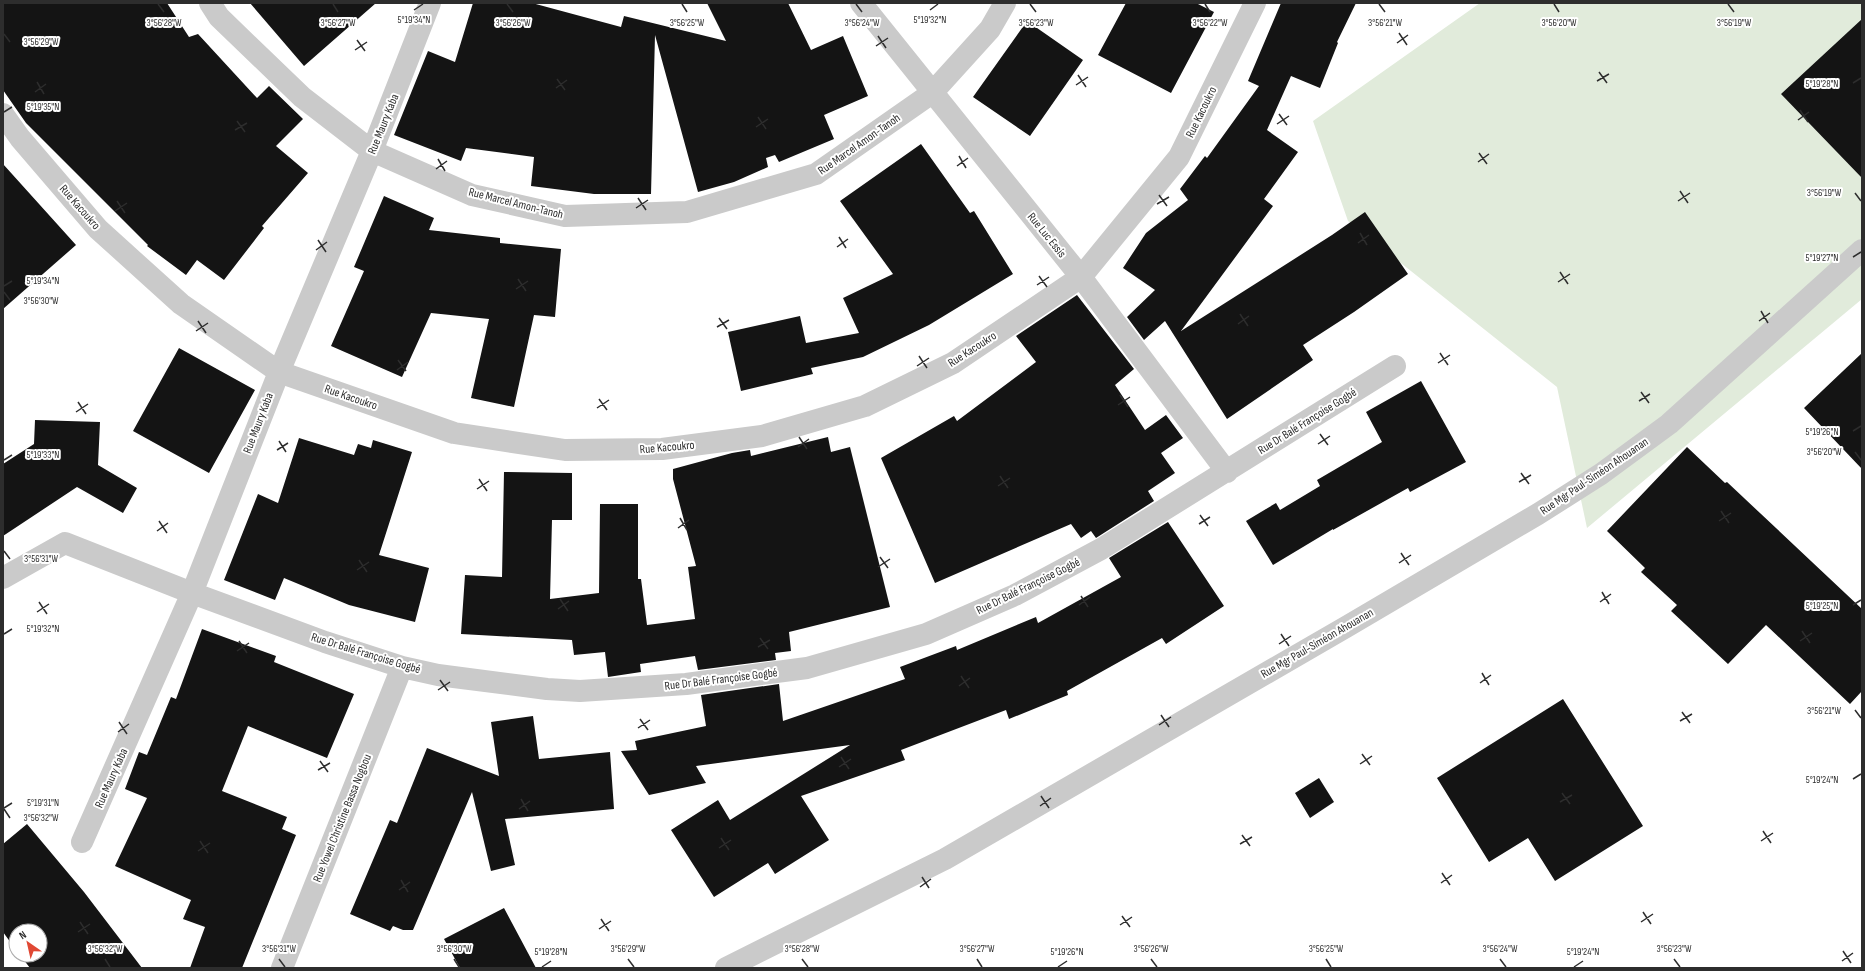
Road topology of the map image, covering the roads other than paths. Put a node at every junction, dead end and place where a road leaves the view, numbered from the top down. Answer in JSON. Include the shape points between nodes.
{"nodes":[{"id":1,"x":210,"y":3,"type":"edge"},
{"id":2,"x":430,"y":3,"type":"edge"},
{"id":3,"x":861,"y":3,"type":"edge"},
{"id":4,"x":1005,"y":3,"type":"edge"},
{"id":5,"x":1255,"y":3,"type":"edge"},
{"id":6,"x":932,"y":93,"type":"junction"},
{"id":7,"x":3,"y":114,"type":"edge"},
{"id":8,"x":372,"y":151,"type":"junction"},
{"id":9,"x":1862,"y":250,"type":"edge"},
{"id":10,"x":1081,"y":277,"type":"junction"},
{"id":11,"x":1395,"y":366,"type":"dead end"},
{"id":12,"x":278,"y":372,"type":"junction"},
{"id":13,"x":1227,"y":472,"type":"junction"},
{"id":14,"x":3,"y":578,"type":"edge"},
{"id":15,"x":192,"y":593,"type":"junction"},
{"id":16,"x":402,"y":667,"type":"junction"},
{"id":17,"x":82,"y":842,"type":"dead end"},
{"id":18,"x":282,"y":968,"type":"edge"},
{"id":19,"x":726,"y":968,"type":"edge"}],
"edges":[{"from":1,"to":8,"type":"street","name":"Rue Marcel Amon-Tanoh","via":[[219,17],[302,97]]},
{"from":2,"to":8,"type":"street","name":"Rue Maury Kaba"},
{"from":3,"to":6,"type":"street","name":"Rue Luc Essis"},
{"from":4,"to":6,"type":"street","name":"Rue Marcel Amon-Tanoh","via":[[990,29]]},
{"from":5,"to":10,"type":"street","name":"Rue Kacoukro","via":[[1179,157]]},
{"from":6,"to":8,"type":"street","name":"Rue Marcel Amon-Tanoh","via":[[816,174],[687,212],[566,216],[472,195]]},
{"from":6,"to":10,"type":"street","name":"Rue Luc Essis"},
{"from":7,"to":12,"type":"street","name":"Rue Kacoukro","via":[[20,138],[98,229],[181,304]]},
{"from":8,"to":12,"type":"street","name":"Rue Maury Kaba"},
{"from":9,"to":19,"type":"street","name":"Rue Mgr Paul-Siméon Ahouanan","via":[[1669,424],[1601,474],[1538,514],[945,858]]},
{"from":10,"to":12,"type":"street","name":"Rue Kacoukro","via":[[953,363],[866,406],[762,436],[662,449],[565,450],[454,433]]},
{"from":10,"to":13,"type":"street","name":"Rue Luc Essis"},
{"from":11,"to":13,"type":"street","name":"Rue Dr Balé Françoise Gogbé"},
{"from":12,"to":15,"type":"street","name":"Rue Maury Kaba"},
{"from":13,"to":16,"type":"street","name":"Rue Dr Balé Françoise Gogbé","via":[[1101,549],[1015,595],[926,634],[807,668],[686,684],[580,691],[438,675]]},
{"from":14,"to":15,"type":"street","name":"Rue Dr Balé Françoise Gogbé","via":[[65,543]]},
{"from":15,"to":16,"type":"street","name":"Rue Dr Balé Françoise Gogbé","via":[[325,642]]},
{"from":15,"to":17,"type":"street","name":"Rue Maury Kaba"},
{"from":16,"to":18,"type":"street","name":"Rue Yowel Christine Bassa Nogbou"}]}
